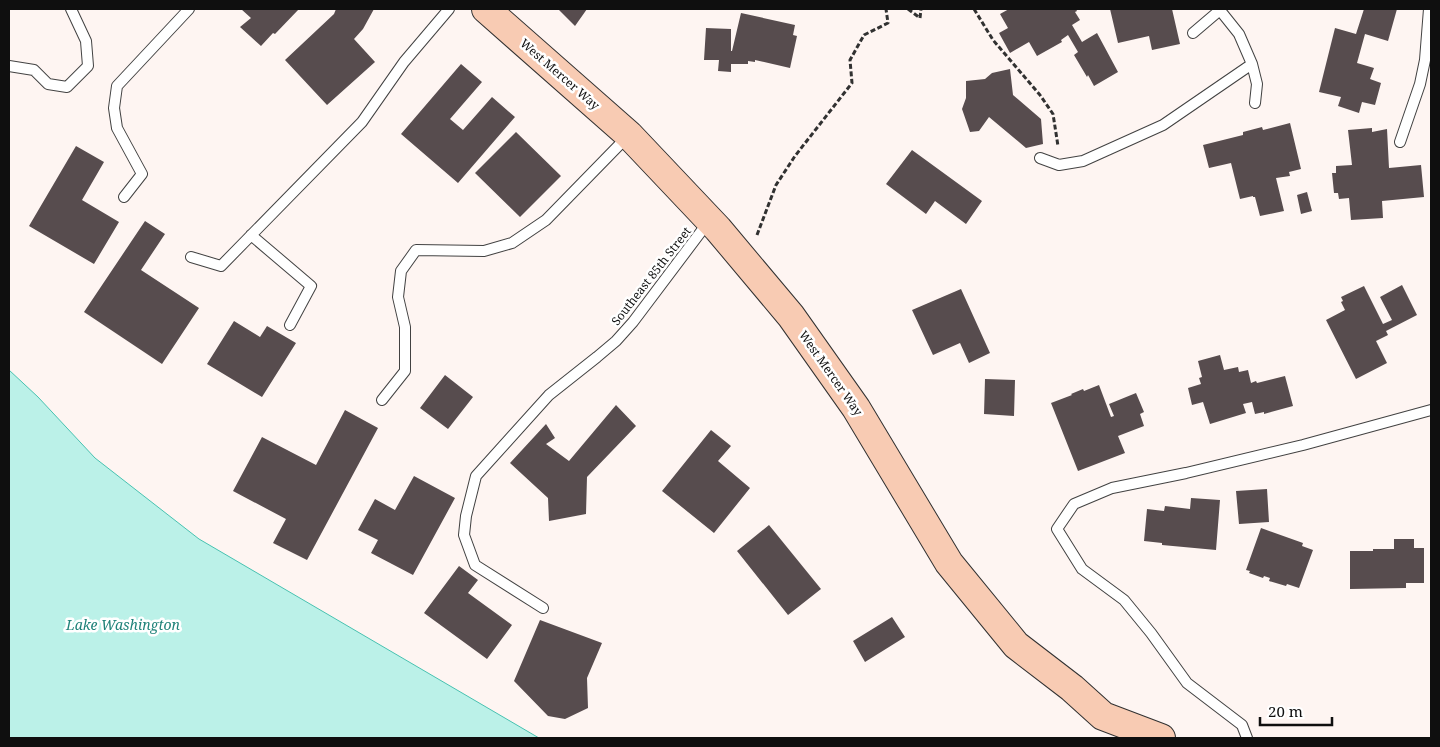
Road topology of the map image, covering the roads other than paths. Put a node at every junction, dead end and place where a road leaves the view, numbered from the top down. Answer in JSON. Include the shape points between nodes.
{"nodes":[{"id":1,"x":71,"y":9,"type":"edge"},
{"id":2,"x":189,"y":9,"type":"edge"},
{"id":3,"x":449,"y":9,"type":"edge"},
{"id":4,"x":486,"y":9,"type":"edge"},
{"id":5,"x":1219,"y":9,"type":"edge"},
{"id":6,"x":1429,"y":9,"type":"edge"},
{"id":7,"x":1430,"y":23,"type":"edge"},
{"id":8,"x":1194,"y":33,"type":"dead end"},
{"id":9,"x":1252,"y":64,"type":"junction"},
{"id":10,"x":9,"y":66,"type":"edge"},
{"id":11,"x":1256,"y":103,"type":"dead end"},
{"id":12,"x":629,"y":135,"type":"junction"},
{"id":13,"x":1400,"y":142,"type":"dead end"},
{"id":14,"x":1040,"y":158,"type":"dead end"},
{"id":15,"x":124,"y":197,"type":"dead end"},
{"id":16,"x":710,"y":220,"type":"junction"},
{"id":17,"x":251,"y":235,"type":"junction"},
{"id":18,"x":191,"y":257,"type":"dead end"},
{"id":19,"x":290,"y":325,"type":"dead end"},
{"id":20,"x":382,"y":400,"type":"dead end"},
{"id":21,"x":1431,"y":410,"type":"edge"},
{"id":22,"x":543,"y":608,"type":"dead end"},
{"id":23,"x":1161,"y":738,"type":"edge"},
{"id":24,"x":1247,"y":738,"type":"edge"}],
"edges":[{"from":1,"to":10,"type":"lane","via":[[86,42],[88,66],[67,87],[48,84],[34,70]]},
{"from":2,"to":15,"type":"lane","via":[[117,86],[114,108],[117,128],[142,174]]},
{"from":3,"to":17,"type":"lane","via":[[404,62],[362,122]]},
{"from":4,"to":12,"type":"street","name":"West Mercer Way"},
{"from":5,"to":8,"type":"lane"},
{"from":5,"to":9,"type":"lane","via":[[1239,34]]},
{"from":6,"to":7,"type":"lane"},
{"from":7,"to":13,"type":"lane","via":[[1420,84]]},
{"from":9,"to":11,"type":"lane","via":[[1257,84]]},
{"from":9,"to":14,"type":"lane","via":[[1163,125],[1083,162],[1059,166]]},
{"from":12,"to":16,"type":"street","name":"West Mercer Way"},
{"from":12,"to":20,"type":"lane","via":[[546,220],[512,243],[484,251],[416,250],[401,272],[398,298],[405,327],[405,371]]},
{"from":16,"to":22,"type":"lane","name":"Southeast 85th Street","via":[[628,328],[597,358],[549,395],[476,476],[464,535],[475,565]]},
{"from":16,"to":23,"type":"street","name":"West Mercer Way","via":[[791,316],[856,408],[949,563],[1016,645],[1103,716]]},
{"from":17,"to":18,"type":"lane","via":[[221,266]]},
{"from":17,"to":19,"type":"lane","via":[[311,286]]},
{"from":21,"to":24,"type":"lane","via":[[1294,447],[1112,488],[1074,504],[1057,529],[1082,569],[1124,600],[1187,682],[1242,725]]}]}
